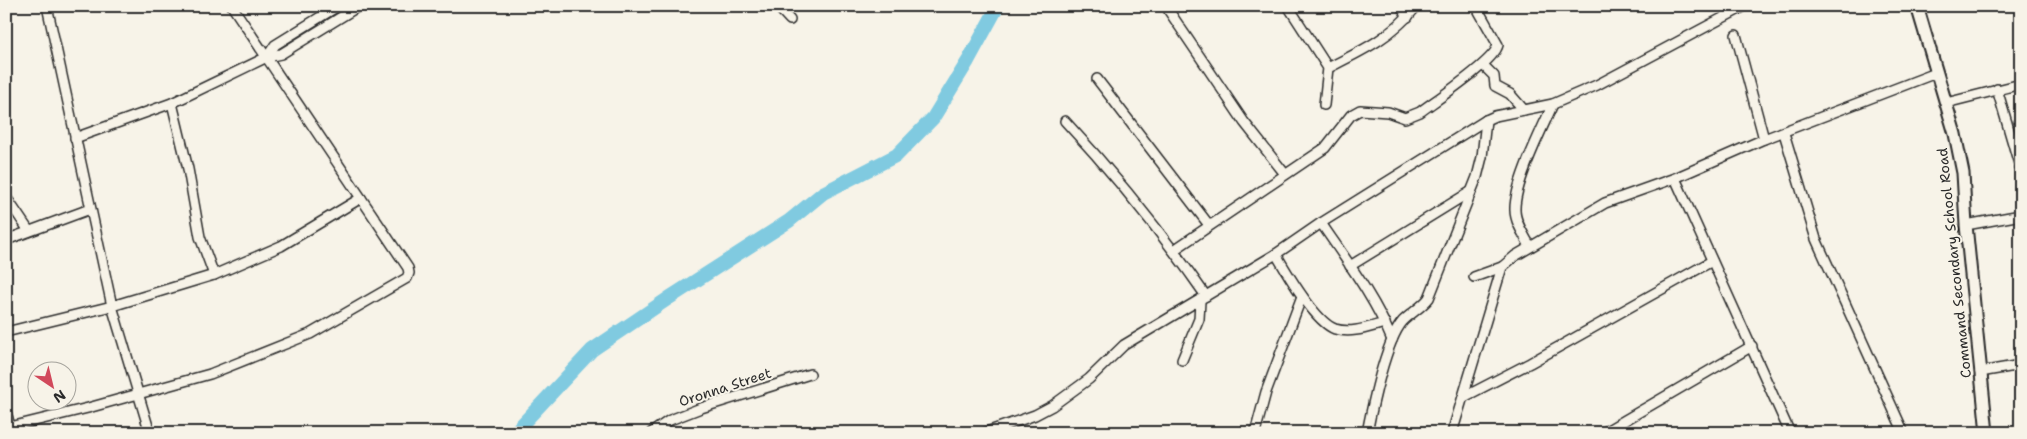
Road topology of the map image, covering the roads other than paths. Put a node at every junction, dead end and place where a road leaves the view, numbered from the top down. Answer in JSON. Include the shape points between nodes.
{"nodes":[{"id":1,"x":47,"y":6,"type":"edge"},
{"id":2,"x":232,"y":6,"type":"edge"},
{"id":3,"x":338,"y":6,"type":"edge"},
{"id":4,"x":359,"y":6,"type":"edge"},
{"id":5,"x":777,"y":6,"type":"edge"},
{"id":6,"x":1288,"y":6,"type":"edge"},
{"id":7,"x":1401,"y":6,"type":"edge"},
{"id":8,"x":1417,"y":6,"type":"edge"},
{"id":9,"x":1476,"y":6,"type":"edge"},
{"id":10,"x":1745,"y":6,"type":"edge"},
{"id":11,"x":1917,"y":6,"type":"edge"},
{"id":12,"x":1170,"y":11,"type":"dead end"},
{"id":13,"x":1408,"y":17,"type":"junction"},
{"id":14,"x":790,"y":20,"type":"dead end"},
{"id":15,"x":1736,"y":35,"type":"dead end"},
{"id":16,"x":267,"y":57,"type":"junction"},
{"id":17,"x":1483,"y":64,"type":"junction"},
{"id":18,"x":1328,"y":68,"type":"junction"},
{"id":19,"x":1936,"y":73,"type":"junction"},
{"id":20,"x":1097,"y":79,"type":"dead end"},
{"id":21,"x":2021,"y":84,"type":"edge"},
{"id":22,"x":1997,"y":89,"type":"junction"},
{"id":23,"x":172,"y":103,"type":"junction"},
{"id":24,"x":1946,"y":103,"type":"junction"},
{"id":25,"x":1553,"y":104,"type":"junction"},
{"id":26,"x":1324,"y":105,"type":"dead end"},
{"id":27,"x":1524,"y":110,"type":"junction"},
{"id":28,"x":1486,"y":120,"type":"junction"},
{"id":29,"x":1065,"y":121,"type":"dead end"},
{"id":30,"x":1784,"y":133,"type":"junction"},
{"id":31,"x":76,"y":138,"type":"junction"},
{"id":32,"x":1764,"y":139,"type":"junction"},
{"id":33,"x":2021,"y":171,"type":"edge"},
{"id":34,"x":1285,"y":174,"type":"junction"},
{"id":35,"x":1675,"y":178,"type":"junction"},
{"id":36,"x":1471,"y":192,"type":"junction"},
{"id":37,"x":6,"y":197,"type":"edge"},
{"id":38,"x":361,"y":198,"type":"junction"},
{"id":39,"x":90,"y":209,"type":"junction"},
{"id":40,"x":2021,"y":214,"type":"edge"},
{"id":41,"x":1321,"y":223,"type":"junction"},
{"id":42,"x":1209,"y":225,"type":"junction"},
{"id":43,"x":1966,"y":225,"type":"junction"},
{"id":44,"x":29,"y":231,"type":"junction"},
{"id":45,"x":6,"y":240,"type":"edge"},
{"id":46,"x":1530,"y":246,"type":"junction"},
{"id":47,"x":1174,"y":250,"type":"junction"},
{"id":48,"x":1276,"y":254,"type":"junction"},
{"id":49,"x":1712,"y":261,"type":"junction"},
{"id":50,"x":1350,"y":266,"type":"junction"},
{"id":51,"x":1502,"y":267,"type":"junction"},
{"id":52,"x":214,"y":275,"type":"junction"},
{"id":53,"x":1474,"y":277,"type":"dead end"},
{"id":54,"x":1302,"y":296,"type":"junction"},
{"id":55,"x":1203,"y":298,"type":"junction"},
{"id":56,"x":112,"y":306,"type":"junction"},
{"id":57,"x":1385,"y":323,"type":"junction"},
{"id":58,"x":6,"y":332,"type":"edge"},
{"id":59,"x":1392,"y":340,"type":"junction"},
{"id":60,"x":1752,"y":346,"type":"junction"},
{"id":61,"x":1182,"y":360,"type":"dead end"},
{"id":62,"x":2021,"y":365,"type":"edge"},
{"id":63,"x":1980,"y":372,"type":"junction"},
{"id":64,"x":810,"y":374,"type":"dead end"},
{"id":65,"x":140,"y":393,"type":"junction"},
{"id":66,"x":1464,"y":397,"type":"junction"},
{"id":67,"x":6,"y":412,"type":"edge"},
{"id":68,"x":10,"y":429,"type":"edge"},
{"id":69,"x":150,"y":433,"type":"edge"},
{"id":70,"x":651,"y":433,"type":"edge"},
{"id":71,"x":984,"y":433,"type":"edge"},
{"id":72,"x":1255,"y":433,"type":"edge"},
{"id":73,"x":1367,"y":433,"type":"edge"},
{"id":74,"x":1452,"y":433,"type":"edge"},
{"id":75,"x":1603,"y":433,"type":"edge"},
{"id":76,"x":1790,"y":433,"type":"edge"},
{"id":77,"x":1904,"y":433,"type":"edge"},
{"id":78,"x":1987,"y":433,"type":"edge"}],
"edges":[{"from":1,"to":31,"type":"street"},
{"from":2,"to":16,"type":"street"},
{"from":3,"to":16,"type":"street","via":[[275,45]]},
{"from":4,"to":16,"type":"street","via":[[281,54]]},
{"from":5,"to":14,"type":"street"},
{"from":6,"to":18,"type":"street"},
{"from":7,"to":13,"type":"street"},
{"from":8,"to":13,"type":"street"},
{"from":9,"to":17,"type":"street","via":[[1498,45]]},
{"from":10,"to":25,"type":"street","via":[[1597,85]]},
{"from":11,"to":19,"type":"main road","name":"Command Secondary School Road"},
{"from":12,"to":34,"type":"street","via":[[1244,122]]},
{"from":13,"to":18,"type":"street","via":[[1384,38]]},
{"from":15,"to":32,"type":"street"},
{"from":16,"to":23,"type":"street"},
{"from":16,"to":38,"type":"street"},
{"from":17,"to":27,"type":"street","via":[[1494,76],[1495,86],[1510,94]]},
{"from":17,"to":34,"type":"street","via":[[1413,115],[1405,118],[1388,112],[1360,110],[1351,115],[1325,148]]},
{"from":18,"to":26,"type":"street"},
{"from":19,"to":24,"type":"main road","name":"Command Secondary School Road"},
{"from":19,"to":30,"type":"street"},
{"from":20,"to":42,"type":"street"},
{"from":21,"to":22,"type":"street"},
{"from":22,"to":24,"type":"street"},
{"from":22,"to":33,"type":"street"},
{"from":23,"to":31,"type":"street"},
{"from":23,"to":52,"type":"street","via":[[200,237]]},
{"from":24,"to":43,"type":"main road","name":"Command Secondary School Road","via":[[1961,163]]},
{"from":25,"to":27,"type":"street"},
{"from":25,"to":46,"type":"street","via":[[1530,155],[1516,197],[1514,212]]},
{"from":27,"to":28,"type":"street"},
{"from":28,"to":36,"type":"street","via":[[1482,157]]},
{"from":28,"to":41,"type":"street"},
{"from":29,"to":47,"type":"street","via":[[1121,183]]},
{"from":30,"to":32,"type":"street"},
{"from":30,"to":77,"type":"street","via":[[1816,239]]},
{"from":31,"to":39,"type":"street"},
{"from":32,"to":35,"type":"street"},
{"from":34,"to":42,"type":"street"},
{"from":35,"to":46,"type":"street","via":[[1605,203]]},
{"from":35,"to":49,"type":"street"},
{"from":36,"to":50,"type":"street"},
{"from":36,"to":59,"type":"street","via":[[1429,298],[1402,322]]},
{"from":37,"to":44,"type":"street"},
{"from":38,"to":52,"type":"street","via":[[282,246]]},
{"from":38,"to":65,"type":"street","via":[[408,268],[407,278],[310,334],[210,374]]},
{"from":39,"to":44,"type":"street"},
{"from":39,"to":56,"type":"street"},
{"from":40,"to":43,"type":"street"},
{"from":41,"to":48,"type":"street"},
{"from":41,"to":50,"type":"street"},
{"from":42,"to":47,"type":"street"},
{"from":43,"to":63,"type":"main road","name":"Command Secondary School Road"},
{"from":44,"to":45,"type":"street"},
{"from":46,"to":51,"type":"street"},
{"from":47,"to":55,"type":"street"},
{"from":48,"to":54,"type":"street"},
{"from":48,"to":55,"type":"street"},
{"from":49,"to":60,"type":"street"},
{"from":49,"to":66,"type":"street"},
{"from":50,"to":57,"type":"street"},
{"from":51,"to":53,"type":"street"},
{"from":51,"to":66,"type":"street"},
{"from":52,"to":56,"type":"street"},
{"from":54,"to":57,"type":"street","via":[[1327,325],[1335,329],[1355,330]]},
{"from":54,"to":72,"type":"street","via":[[1266,392]]},
{"from":55,"to":61,"type":"street"},
{"from":55,"to":71,"type":"street","via":[[1124,345],[1090,379],[1052,406]]},
{"from":56,"to":58,"type":"street"},
{"from":56,"to":65,"type":"street"},
{"from":57,"to":59,"type":"street"},
{"from":59,"to":73,"type":"street"},
{"from":60,"to":75,"type":"street"},
{"from":60,"to":76,"type":"street"},
{"from":62,"to":63,"type":"street"},
{"from":63,"to":78,"type":"main road","name":"Command Secondary School Road"},
{"from":64,"to":70,"type":"street","name":"Oronna Street","via":[[701,408],[670,420]]},
{"from":65,"to":68,"type":"street"},
{"from":65,"to":69,"type":"street"},
{"from":66,"to":74,"type":"street"},
{"from":67,"to":68,"type":"street"}]}
